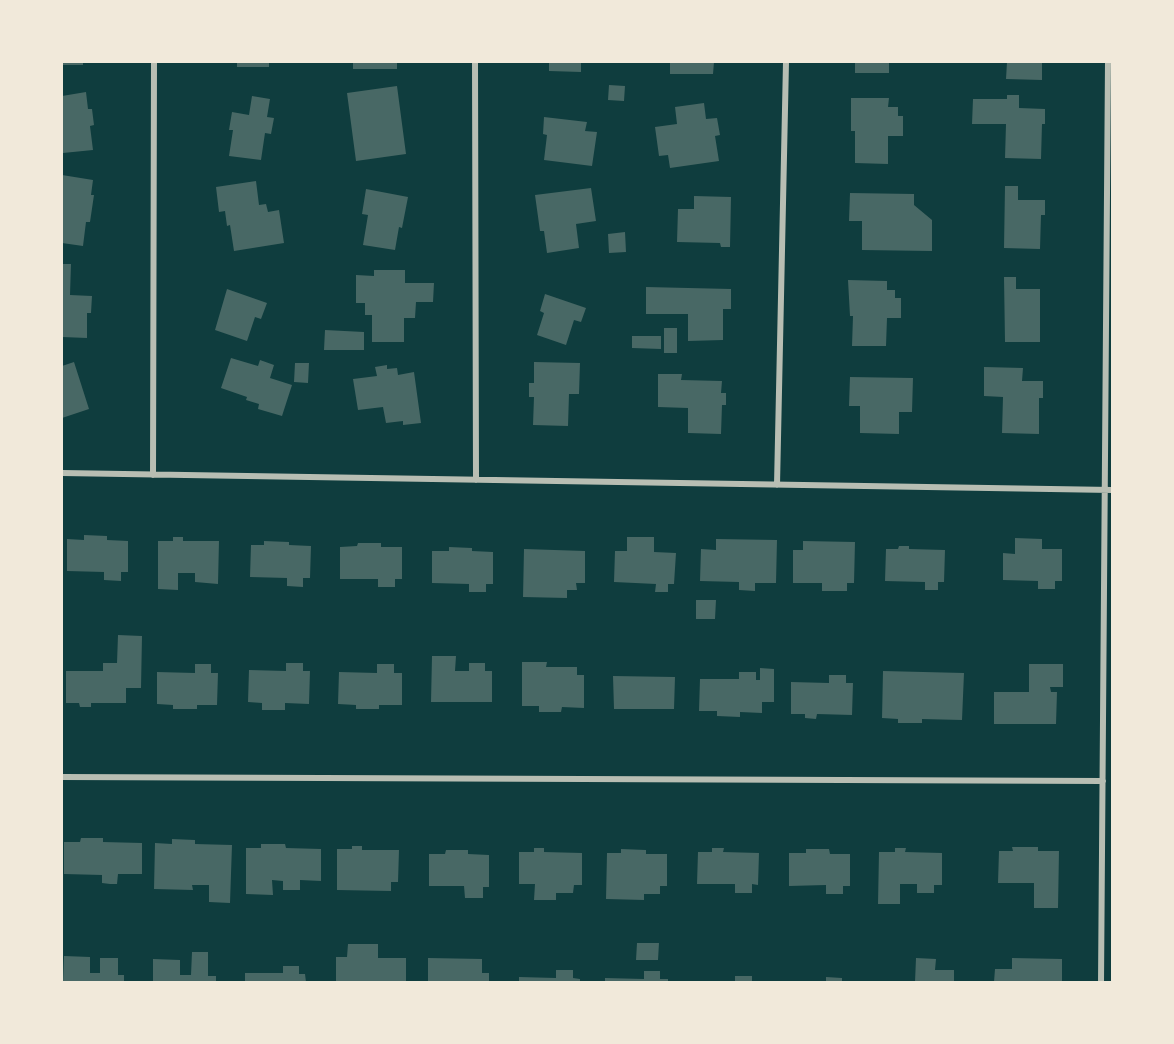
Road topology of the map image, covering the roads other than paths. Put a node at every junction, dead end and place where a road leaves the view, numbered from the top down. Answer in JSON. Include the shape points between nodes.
{"nodes":[{"id":1,"x":154,"y":62,"type":"edge"},
{"id":2,"x":475,"y":62,"type":"edge"},
{"id":3,"x":786,"y":62,"type":"edge"},
{"id":4,"x":1108,"y":62,"type":"edge"},
{"id":5,"x":62,"y":473,"type":"edge"},
{"id":6,"x":153,"y":475,"type":"junction"},
{"id":7,"x":476,"y":480,"type":"junction"},
{"id":8,"x":777,"y":485,"type":"junction"},
{"id":9,"x":1105,"y":490,"type":"junction"},
{"id":10,"x":1113,"y":490,"type":"edge"},
{"id":11,"x":62,"y":777,"type":"edge"},
{"id":12,"x":1103,"y":781,"type":"junction"},
{"id":13,"x":1101,"y":982,"type":"edge"}],
"edges":[{"from":1,"to":6,"type":"street"},
{"from":2,"to":7,"type":"street"},
{"from":3,"to":8,"type":"street"},
{"from":4,"to":9,"type":"street"},
{"from":5,"to":6,"type":"street"},
{"from":6,"to":7,"type":"street"},
{"from":7,"to":8,"type":"street"},
{"from":8,"to":9,"type":"street"},
{"from":9,"to":10,"type":"street"},
{"from":9,"to":12,"type":"street"},
{"from":11,"to":12,"type":"street"},
{"from":12,"to":13,"type":"street"}]}
